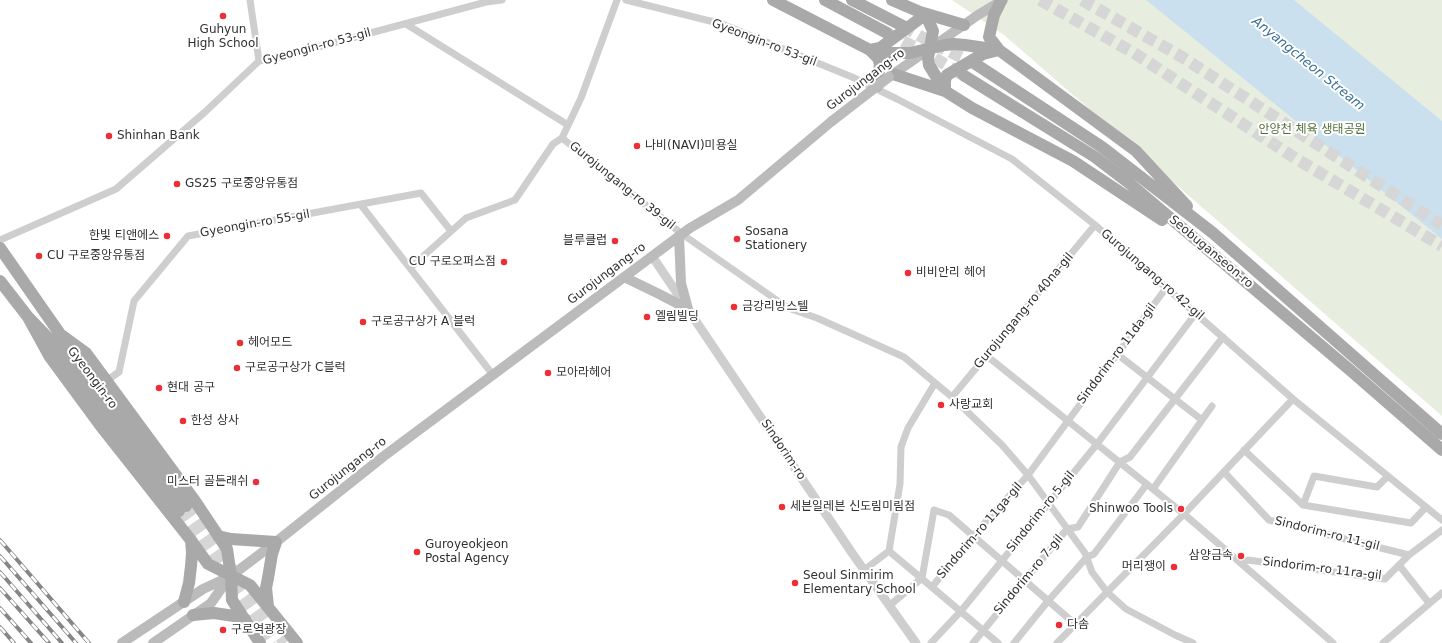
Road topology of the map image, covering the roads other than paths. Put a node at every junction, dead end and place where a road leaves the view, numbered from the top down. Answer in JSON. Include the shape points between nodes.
{"nodes":[{"id":1,"x":250,"y":0,"type":"edge"},
{"id":2,"x":502,"y":0,"type":"edge"},
{"id":3,"x":617,"y":0,"type":"edge"},
{"id":4,"x":626,"y":0,"type":"edge"},
{"id":5,"x":773,"y":0,"type":"edge"},
{"id":6,"x":825,"y":0,"type":"edge"},
{"id":7,"x":852,"y":0,"type":"edge"},
{"id":8,"x":892,"y":0,"type":"edge"},
{"id":9,"x":1002,"y":1,"type":"edge"},
{"id":10,"x":920,"y":12,"type":"junction"},
{"id":11,"x":406,"y":24,"type":"junction"},
{"id":12,"x":964,"y":25,"type":"junction"},
{"id":13,"x":903,"y":26,"type":"tunnel mouth"},
{"id":14,"x":887,"y":33,"type":"tunnel mouth"},
{"id":15,"x":930,"y":48,"type":"junction"},
{"id":16,"x":870,"y":50,"type":"junction"},
{"id":17,"x":998,"y":50,"type":"junction"},
{"id":18,"x":259,"y":61,"type":"junction"},
{"id":19,"x":978,"y":65,"type":"tunnel mouth"},
{"id":20,"x":963,"y":75,"type":"tunnel mouth"},
{"id":21,"x":891,"y":76,"type":"junction"},
{"id":22,"x":877,"y":86,"type":"junction"},
{"id":23,"x":945,"y":91,"type":"junction"},
{"id":24,"x":897,"y":99,"type":"joint"},
{"id":25,"x":568,"y":125,"type":"junction"},
{"id":26,"x":562,"y":138,"type":"junction"},
{"id":27,"x":361,"y":205,"type":"junction"},
{"id":28,"x":1095,"y":225,"type":"junction"},
{"id":29,"x":451,"y":231,"type":"junction"},
{"id":30,"x":1213,"y":233,"type":"junction"},
{"id":31,"x":680,"y":235,"type":"junction"},
{"id":32,"x":0,"y":240,"type":"edge"},
{"id":33,"x":0,"y":248,"type":"edge"},
{"id":34,"x":1205,"y":248,"type":"junction"},
{"id":35,"x":652,"y":256,"type":"junction"},
{"id":36,"x":410,"y":268,"type":"junction"},
{"id":37,"x":624,"y":277,"type":"junction"},
{"id":38,"x":0,"y":281,"type":"edge"},
{"id":39,"x":1166,"y":288,"type":"junction"},
{"id":40,"x":688,"y":309,"type":"junction"},
{"id":41,"x":1196,"y":313,"type":"junction"},
{"id":42,"x":28,"y":317,"type":"junction"},
{"id":43,"x":60,"y":334,"type":"junction"},
{"id":44,"x":1223,"y":337,"type":"junction"},
{"id":45,"x":1117,"y":354,"type":"junction"},
{"id":46,"x":987,"y":356,"type":"junction"},
{"id":47,"x":494,"y":375,"type":"junction"},
{"id":48,"x":1147,"y":378,"type":"junction"},
{"id":49,"x":106,"y":381,"type":"junction"},
{"id":50,"x":935,"y":383,"type":"junction"},
{"id":51,"x":952,"y":397,"type":"junction"},
{"id":52,"x":1293,"y":399,"type":"junction"},
{"id":53,"x":1175,"y":400,"type":"junction"},
{"id":54,"x":1212,"y":406,"type":"dead end"},
{"id":55,"x":1202,"y":420,"type":"junction"},
{"id":56,"x":1068,"y":421,"type":"junction"},
{"id":57,"x":1442,"y":434,"type":"edge"},
{"id":58,"x":1097,"y":444,"type":"junction"},
{"id":59,"x":1244,"y":450,"type":"junction"},
{"id":60,"x":1442,"y":450,"type":"edge"},
{"id":61,"x":1120,"y":462,"type":"junction"},
{"id":62,"x":1224,"y":472,"type":"junction"},
{"id":63,"x":1028,"y":475,"type":"junction"},
{"id":64,"x":1388,"y":476,"type":"junction"},
{"id":65,"x":1147,"y":484,"type":"junction"},
{"id":66,"x":1153,"y":489,"type":"junction"},
{"id":67,"x":1049,"y":503,"type":"junction"},
{"id":68,"x":1303,"y":505,"type":"junction"},
{"id":69,"x":1426,"y":507,"type":"junction"},
{"id":70,"x":1184,"y":514,"type":"junction"},
{"id":71,"x":1442,"y":520,"type":"edge"},
{"id":72,"x":1067,"y":529,"type":"junction"},
{"id":73,"x":1442,"y":530,"type":"edge"},
{"id":74,"x":218,"y":536,"type":"junction"},
{"id":75,"x":973,"y":536,"type":"junction"},
{"id":76,"x":190,"y":539,"type":"junction"},
{"id":77,"x":276,"y":542,"type":"junction"},
{"id":78,"x":889,"y":551,"type":"junction"},
{"id":79,"x":1409,"y":555,"type":"junction"},
{"id":80,"x":1087,"y":558,"type":"junction"},
{"id":81,"x":1002,"y":561,"type":"junction"},
{"id":82,"x":1241,"y":563,"type":"junction"},
{"id":83,"x":1399,"y":565,"type":"junction"},
{"id":84,"x":864,"y":570,"type":"junction"},
{"id":85,"x":231,"y":576,"type":"junction"},
{"id":86,"x":922,"y":578,"type":"junction"},
{"id":87,"x":1024,"y":580,"type":"junction"},
{"id":88,"x":932,"y":587,"type":"junction"},
{"id":89,"x":1107,"y":592,"type":"junction"},
{"id":90,"x":1442,"y":593,"type":"edge"},
{"id":91,"x":1048,"y":601,"type":"junction"},
{"id":92,"x":184,"y":602,"type":"junction"},
{"id":93,"x":1430,"y":604,"type":"junction"},
{"id":94,"x":268,"y":606,"type":"junction"},
{"id":95,"x":889,"y":606,"type":"junction"},
{"id":96,"x":961,"y":611,"type":"junction"},
{"id":97,"x":193,"y":615,"type":"junction"},
{"id":98,"x":245,"y":619,"type":"junction"},
{"id":99,"x":1075,"y":624,"type":"junction"},
{"id":100,"x":983,"y":630,"type":"junction"},
{"id":101,"x":122,"y":643,"type":"edge"},
{"id":102,"x":153,"y":643,"type":"edge"},
{"id":103,"x":260,"y":643,"type":"edge"},
{"id":104,"x":297,"y":643,"type":"edge"},
{"id":105,"x":916,"y":643,"type":"edge"},
{"id":106,"x":931,"y":643,"type":"edge"},
{"id":107,"x":973,"y":643,"type":"edge"},
{"id":108,"x":998,"y":643,"type":"edge"},
{"id":109,"x":1014,"y":643,"type":"edge"},
{"id":110,"x":1057,"y":643,"type":"edge"},
{"id":111,"x":1193,"y":643,"type":"edge"},
{"id":112,"x":1333,"y":643,"type":"edge"},
{"id":113,"x":1383,"y":643,"type":"edge"}],
"edges":[{"from":1,"to":18,"type":"street"},
{"from":2,"to":11,"type":"street","name":"Gyeongin-ro 53-gil"},
{"from":3,"to":25,"type":"street","name":"Gurojungang-ro 39-gil","via":[[581,98]]},
{"from":4,"to":24,"type":"street","name":"Gyeongin-ro 53-gil","via":[[722,24]]},
{"from":5,"to":16,"type":"main road"},
{"from":6,"to":14,"type":"main road"},
{"from":7,"to":13,"type":"main road"},
{"from":8,"to":10,"type":"main road"},
{"from":9,"to":12,"type":"main road","name":"Gurojungang-ro"},
{"from":9,"to":17,"type":"main road","via":[[989,32],[989,37]]},
{"from":10,"to":12,"type":"main road"},
{"from":10,"to":15,"type":"main road","via":[[928,20],[933,31]]},
{"from":10,"to":16,"type":"main road","via":[[921,17],[918,20],[880,48]]},
{"from":11,"to":18,"type":"street","name":"Gyeongin-ro 53-gil"},
{"from":11,"to":25,"type":"street"},
{"from":12,"to":15,"type":"main road","name":"Gurojungang-ro"},
{"from":15,"to":16,"type":"main road","via":[[910,53]]},
{"from":15,"to":17,"type":"main road","via":[[954,44]]},
{"from":15,"to":21,"type":"main road","name":"Gurojungang-ro"},
{"from":15,"to":23,"type":"main road","via":[[929,65]]},
{"from":16,"to":22,"type":"main road","via":[[880,64]]},
{"from":17,"to":23,"type":"main road","via":[[983,54],[947,75]]},
{"from":17,"to":30,"type":"main road","via":[[1136,152]]},
{"from":18,"to":32,"type":"street","name":"Gyeongin-ro 53-gil","via":[[116,189]]},
{"from":19,"to":30,"type":"main road","name":"Seobuganseon-ro","via":[[1102,147]]},
{"from":20,"to":34,"type":"main road","name":"Seobuganseon-ro","via":[[1095,157]]},
{"from":21,"to":22,"type":"main road","name":"Gurojungang-ro","bridge":true},
{"from":21,"to":23,"type":"main road"},
{"from":22,"to":31,"type":"main road","name":"Gurojungang-ro","bridge":true,"via":[[738,200]]},
{"from":23,"to":34,"type":"main road","via":[[1072,161]]},
{"from":24,"to":28,"type":"street","name":"Gurojungang-ro 42-gil","via":[[1012,159]]},
{"from":25,"to":26,"type":"street","name":"Gurojungang-ro 39-gil"},
{"from":26,"to":29,"type":"street","name":"Gurojungang-ro 39-gil","via":[[553,144],[515,200],[466,218]]},
{"from":26,"to":31,"type":"street","name":"Gurojungang-ro 39-gil"},
{"from":27,"to":29,"type":"street","name":"Gyeongin-ro 55-gil","via":[[421,193]]},
{"from":27,"to":36,"type":"street"},
{"from":27,"to":49,"type":"street","name":"Gyeongin-ro 55-gil","via":[[188,236],[134,300],[119,372]]},
{"from":28,"to":39,"type":"street","name":"Gurojungang-ro 42-gil"},
{"from":28,"to":46,"type":"street","name":"Gurojungang-ro 40na-gil"},
{"from":29,"to":36,"type":"street","name":"Gurojungang-ro 39-gil"},
{"from":30,"to":57,"type":"main road","name":"Seobuganseon-ro"},
{"from":31,"to":35,"type":"main road","name":"Gurojungang-ro"},
{"from":31,"to":40,"type":"main road","via":[[681,283]]},
{"from":31,"to":50,"type":"street","name":"Gurojungang-ro 39-gil","via":[[788,308],[817,318],[904,357]]},
{"from":33,"to":43,"type":"main road","name":"Gyeongin-ro"},
{"from":34,"to":60,"type":"main road","name":"Seobuganseon-ro"},
{"from":35,"to":37,"type":"main road","name":"Gurojungang-ro"},
{"from":35,"to":40,"type":"street","name":"Sindorim-ro"},
{"from":36,"to":47,"type":"street"},
{"from":37,"to":40,"type":"main road"},
{"from":37,"to":47,"type":"main road","name":"Gurojungang-ro"},
{"from":38,"to":42,"type":"main road","name":"Gyeongin-ro"},
{"from":39,"to":41,"type":"street","name":"Gurojungang-ro 42-gil"},
{"from":39,"to":45,"type":"street","name":"Sindorim-ro 11da-gil"},
{"from":40,"to":84,"type":"street","name":"Sindorim-ro"},
{"from":41,"to":44,"type":"street","name":"Gurojungang-ro 42-gil"},
{"from":41,"to":48,"type":"street","name":"Sindorim-ro 5-gil"},
{"from":42,"to":43,"type":"main road","name":"Gyeongin-ro","via":[[56,346],[182,508],[140,441]]},
{"from":42,"to":76,"type":"main road","via":[[50,357]]},
{"from":43,"to":49,"type":"main road","via":[[86,353]]},
{"from":44,"to":52,"type":"street","name":"Gurojungang-ro 42-gil"},
{"from":44,"to":53,"type":"street","name":"Sindorim-ro 7-gil"},
{"from":45,"to":48,"type":"street"},
{"from":45,"to":56,"type":"street","name":"Sindorim-ro 11da-gil"},
{"from":46,"to":51,"type":"street","name":"Gurojungang-ro 40na-gil"},
{"from":46,"to":56,"type":"street"},
{"from":47,"to":77,"type":"main road","name":"Gurojungang-ro","via":[[384,456]]},
{"from":48,"to":53,"type":"street"},
{"from":48,"to":58,"type":"street","name":"Sindorim-ro 5-gil"},
{"from":49,"to":74,"type":"main road"},
{"from":50,"to":51,"type":"street","name":"Sindorim-ro 11ga-gil"},
{"from":50,"to":78,"type":"street","via":[[908,428],[901,447],[900,484]]},
{"from":51,"to":63,"type":"street","name":"Sindorim-ro 11ga-gil"},
{"from":52,"to":59,"type":"street"},
{"from":52,"to":64,"type":"street","name":"Gurojungang-ro 42-gil"},
{"from":53,"to":55,"type":"street"},
{"from":53,"to":61,"type":"street","name":"Sindorim-ro 7-gil","via":[[1130,457]]},
{"from":54,"to":55,"type":"street"},
{"from":55,"to":66,"type":"street"},
{"from":56,"to":58,"type":"street"},
{"from":56,"to":63,"type":"street","name":"Sindorim-ro 11da-gil"},
{"from":58,"to":61,"type":"street"},
{"from":58,"to":67,"type":"street","name":"Sindorim-ro 5-gil"},
{"from":59,"to":62,"type":"street"},
{"from":59,"to":68,"type":"street","name":"Sindorim-ro 11-gil"},
{"from":61,"to":65,"type":"street"},
{"from":61,"to":72,"type":"street","name":"Sindorim-ro 7-gil","via":[[1078,527]]},
{"from":62,"to":70,"type":"street"},
{"from":62,"to":79,"type":"street","name":"Sindorim-ro 11-gil","via":[[1269,520]]},
{"from":63,"to":67,"type":"street","name":"Sindorim-ro 11ga-gil"},
{"from":63,"to":75,"type":"street","name":"Sindorim-ro 11ga-gil"},
{"from":64,"to":68,"type":"street","via":[[1377,487],[1314,476]]},
{"from":64,"to":69,"type":"street","name":"Gurojungang-ro 42-gil"},
{"from":65,"to":66,"type":"street"},
{"from":65,"to":80,"type":"street","via":[[1094,554]]},
{"from":66,"to":70,"type":"street"},
{"from":67,"to":72,"type":"street","name":"Sindorim-ro 11ga-gil"},
{"from":67,"to":81,"type":"street","name":"Sindorim-ro 5-gil"},
{"from":68,"to":69,"type":"street","name":"Sindorim-ro 11-gil","via":[[1410,523]]},
{"from":69,"to":71,"type":"street","name":"Gurojungang-ro 42-gil"},
{"from":70,"to":82,"type":"street","name":"Sindorim-ro 11ra-gil"},
{"from":70,"to":89,"type":"street"},
{"from":72,"to":80,"type":"street","name":"Sindorim-ro 11ga-gil"},
{"from":72,"to":87,"type":"street","name":"Sindorim-ro 7-gil"},
{"from":73,"to":79,"type":"street"},
{"from":74,"to":77,"type":"main road"},
{"from":74,"to":85,"type":"main road","via":[[227,549]]},
{"from":75,"to":81,"type":"street"},
{"from":75,"to":86,"type":"street","via":[[949,515],[934,510]]},
{"from":75,"to":88,"type":"street","name":"Sindorim-ro 11ga-gil"},
{"from":76,"to":85,"type":"main road","via":[[208,564]]},
{"from":76,"to":92,"type":"main road","via":[[191,566]]},
{"from":77,"to":85,"type":"main road","name":"Gurojungang-ro"},
{"from":77,"to":94,"type":"main road","via":[[266,588]]},
{"from":78,"to":84,"type":"street"},
{"from":78,"to":86,"type":"street"},
{"from":79,"to":83,"type":"street","name":"Sindorim-ro 11ra-gil"},
{"from":80,"to":89,"type":"street","name":"Sindorim-ro 11ga-gil","via":[[1092,572]]},
{"from":80,"to":91,"type":"street"},
{"from":81,"to":87,"type":"street"},
{"from":81,"to":96,"type":"street","name":"Sindorim-ro 5-gil"},
{"from":82,"to":83,"type":"street","name":"Sindorim-ro 11ra-gil","via":[[1248,560],[1385,579]]},
{"from":82,"to":112,"type":"street","name":"Sindorim-ro 11ra-gil"},
{"from":83,"to":93,"type":"street","name":"Sindorim-ro 11ra-gil"},
{"from":84,"to":95,"type":"street","name":"Sindorim-ro"},
{"from":85,"to":92,"type":"main road","name":"Gurojungang-ro","via":[[203,589]]},
{"from":85,"to":94,"type":"main road","via":[[250,585]]},
{"from":85,"to":97,"type":"main road","name":"Gurojungang-ro","via":[[211,602]]},
{"from":85,"to":98,"type":"main road","via":[[232,600]]},
{"from":86,"to":88,"type":"street"},
{"from":86,"to":95,"type":"street"},
{"from":87,"to":91,"type":"street"},
{"from":87,"to":100,"type":"street","name":"Sindorim-ro 7-gil"},
{"from":88,"to":96,"type":"street"},
{"from":89,"to":99,"type":"street"},
{"from":89,"to":111,"type":"street","name":"Sindorim-ro 11ga-gil","via":[[1126,609]]},
{"from":90,"to":93,"type":"street"},
{"from":91,"to":99,"type":"street"},
{"from":91,"to":109,"type":"street"},
{"from":92,"to":101,"type":"main road","name":"Gurojungang-ro"},
{"from":93,"to":113,"type":"street"},
{"from":94,"to":104,"type":"main road"},
{"from":95,"to":105,"type":"street","name":"Sindorim-ro"},
{"from":96,"to":100,"type":"street"},
{"from":96,"to":106,"type":"street","name":"Sindorim-ro 5-gil"},
{"from":97,"to":98,"type":"main road","via":[[214,613]]},
{"from":97,"to":102,"type":"main road","name":"Gurojungang-ro"},
{"from":98,"to":103,"type":"main road"},
{"from":99,"to":110,"type":"street"},
{"from":100,"to":107,"type":"street","name":"Sindorim-ro 7-gil"},
{"from":100,"to":108,"type":"street"}]}
